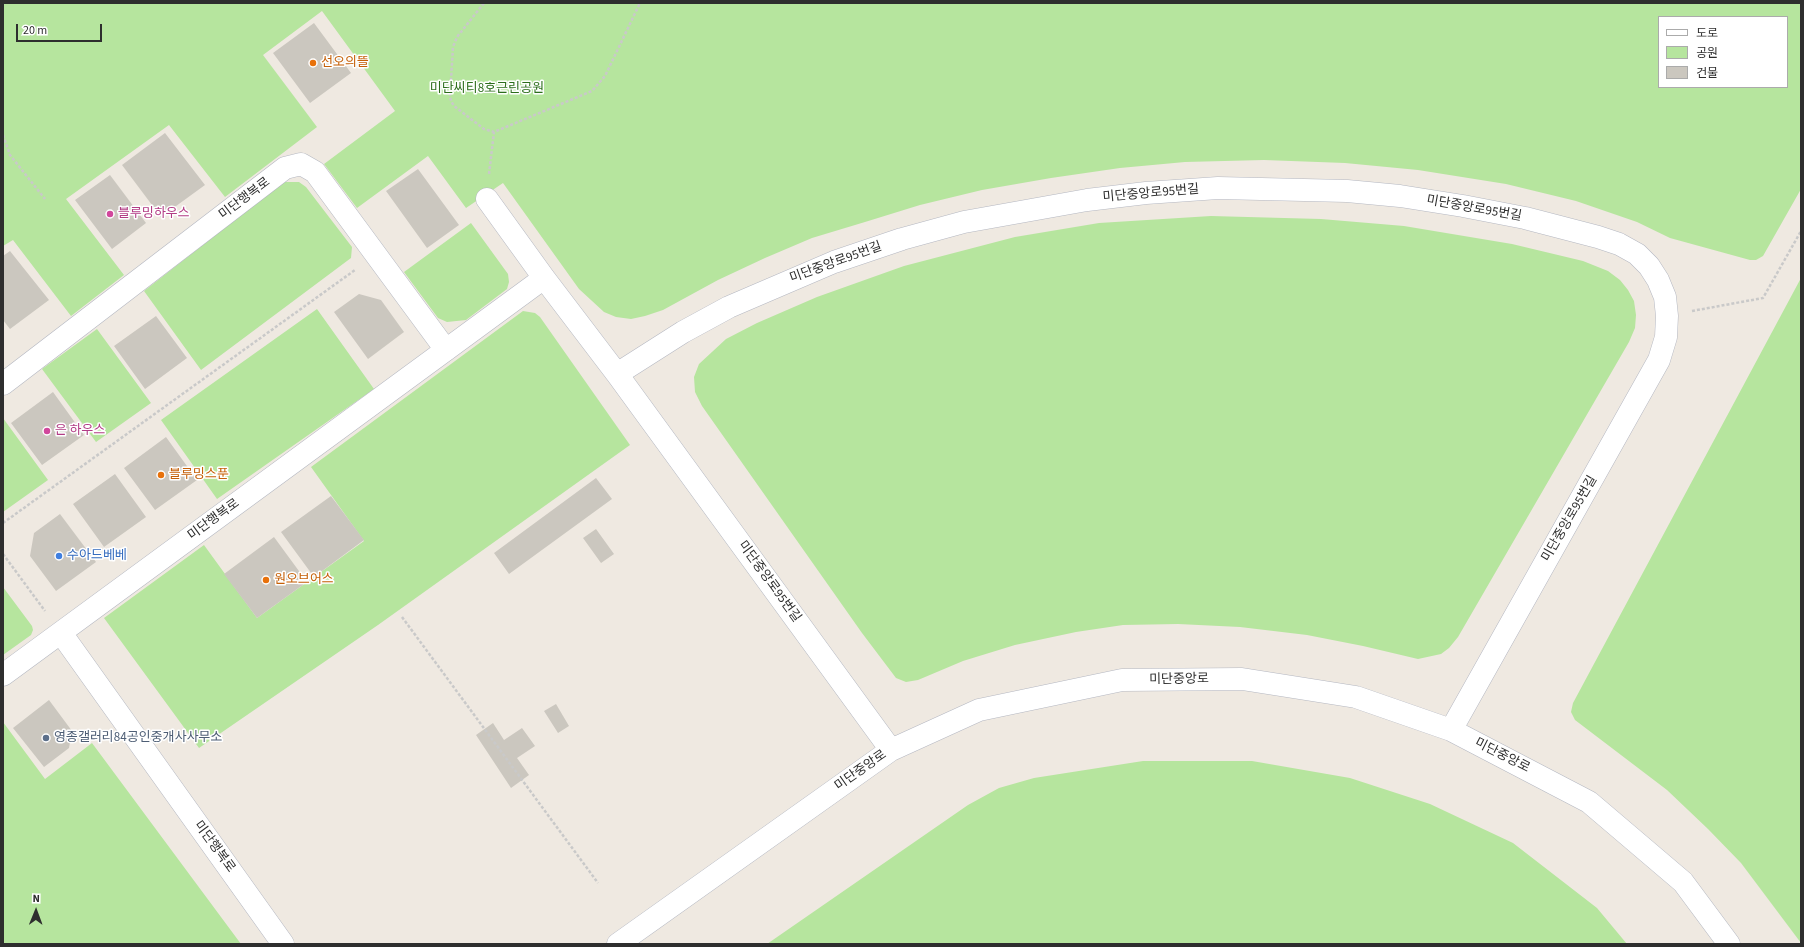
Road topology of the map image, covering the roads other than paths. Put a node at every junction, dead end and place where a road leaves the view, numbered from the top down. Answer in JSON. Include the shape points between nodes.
{"nodes":[{"id":1,"x":487,"y":199,"type":"road end"},
{"id":2,"x":544,"y":278,"type":"junction"},
{"id":3,"x":446,"y":350,"type":"junction"},
{"id":4,"x":618,"y":374,"type":"junction"},
{"id":5,"x":3,"y":384,"type":"edge"},
{"id":6,"x":61,"y":633,"type":"junction"},
{"id":7,"x":3,"y":674,"type":"edge"},
{"id":8,"x":1451,"y":730,"type":"junction"},
{"id":9,"x":891,"y":750,"type":"junction"},
{"id":10,"x":283,"y":944,"type":"edge"},
{"id":11,"x":618,"y":944,"type":"edge"},
{"id":12,"x":1728,"y":944,"type":"edge"}],
"edges":[{"from":1,"to":2,"type":"street"},
{"from":2,"to":3,"type":"street","name":"미단행복로"},
{"from":2,"to":4,"type":"street"},
{"from":3,"to":5,"type":"street","name":"미단행복로","via":[[315,172],[301,164],[286,168]]},
{"from":3,"to":6,"type":"street","name":"미단행복로"},
{"from":4,"to":8,"type":"street","name":"미단중앙로95번길","via":[[683,332],[729,307],[834,262],[964,222],[1080,201],[1218,188],[1347,191],[1463,206],[1517,217],[1619,244],[1637,254],[1649,266],[1665,297],[1666,337],[1659,360]]},
{"from":4,"to":9,"type":"street","name":"미단중앙로95번길"},
{"from":6,"to":7,"type":"street","name":"미단행복로"},
{"from":6,"to":10,"type":"street","name":"미단행복로"},
{"from":8,"to":9,"type":"street","name":"미단중앙로","via":[[1356,697],[1242,679],[1122,680],[979,710]]},
{"from":8,"to":12,"type":"street","name":"미단중앙로","via":[[1589,802],[1683,882]]},
{"from":9,"to":11,"type":"street","name":"미단중앙로"}]}
